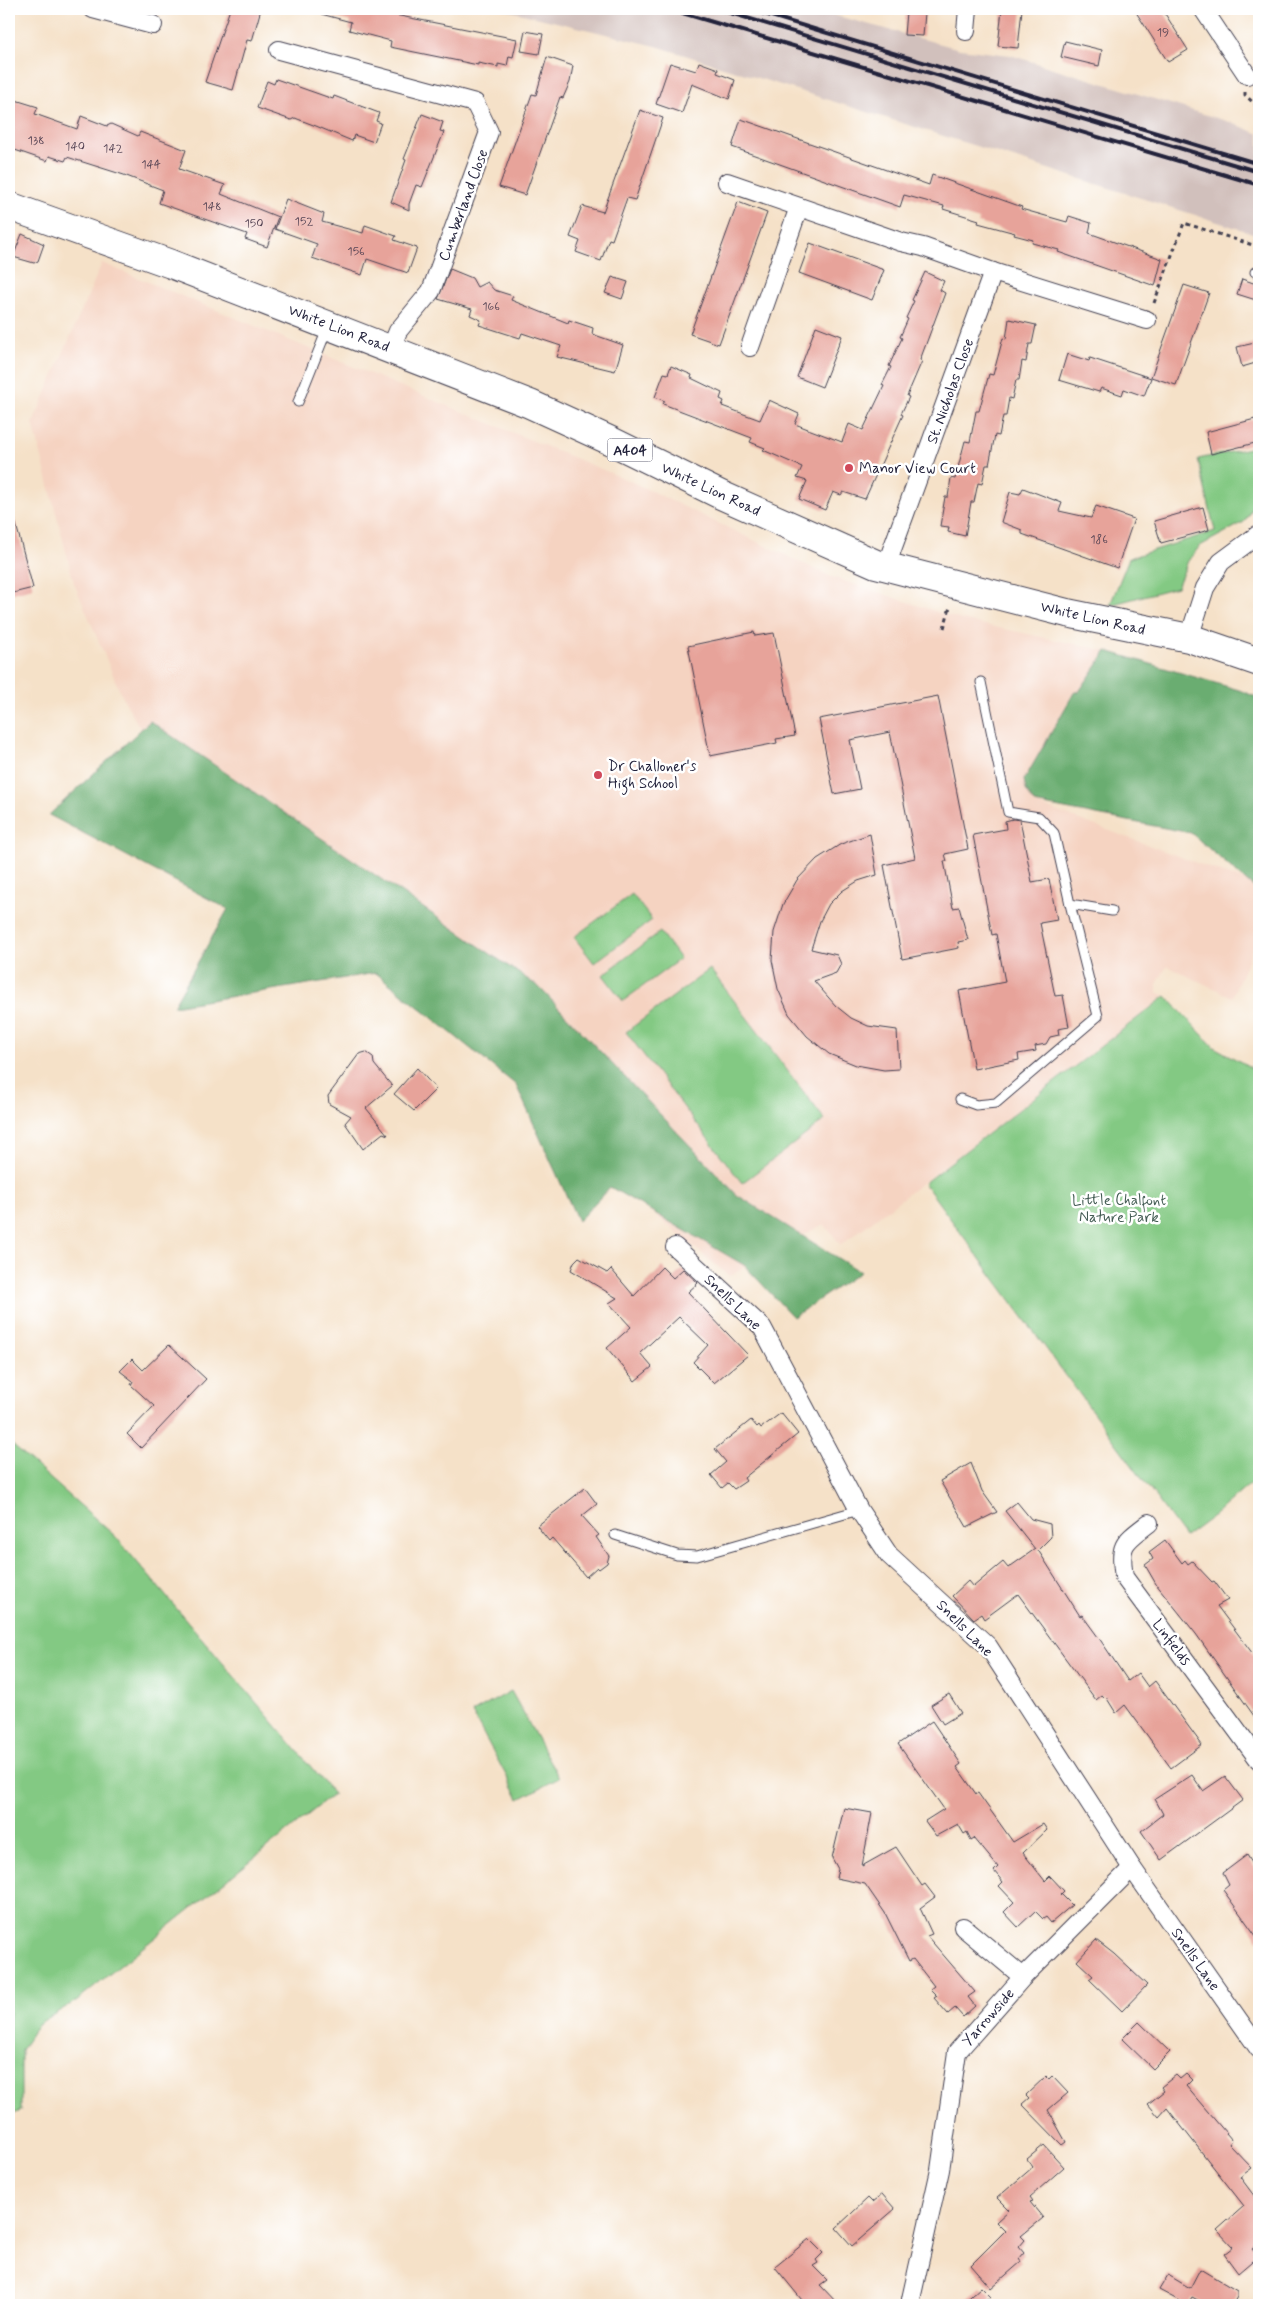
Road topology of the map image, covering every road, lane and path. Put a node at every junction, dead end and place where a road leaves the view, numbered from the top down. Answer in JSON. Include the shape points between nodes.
{"nodes":[{"id":1,"x":93,"y":9,"type":"edge"},
{"id":2,"x":968,"y":9,"type":"edge"},
{"id":3,"x":1203,"y":9,"type":"edge"},
{"id":4,"x":153,"y":25,"type":"dead end"},
{"id":5,"x":966,"y":31,"type":"dead end"},
{"id":6,"x":279,"y":50,"type":"dead end"},
{"id":7,"x":1246,"y":75,"type":"dead end"},
{"id":8,"x":727,"y":182,"type":"dead end"},
{"id":9,"x":9,"y":206,"type":"edge"},
{"id":10,"x":799,"y":207,"type":"junction"},
{"id":11,"x":1259,"y":247,"type":"edge"},
{"id":12,"x":993,"y":272,"type":"junction"},
{"id":13,"x":1147,"y":320,"type":"joint"},
{"id":14,"x":329,"y":325,"type":"junction"},
{"id":15,"x":750,"y":347,"type":"dead end"},
{"id":16,"x":391,"y":348,"type":"junction"},
{"id":17,"x":298,"y":402,"type":"dead end"},
{"id":18,"x":1259,"y":534,"type":"edge"},
{"id":19,"x":886,"y":566,"type":"junction"},
{"id":20,"x":1189,"y":638,"type":"junction"},
{"id":21,"x":1259,"y":662,"type":"edge"},
{"id":22,"x":981,"y":682,"type":"dead end"},
{"id":23,"x":1070,"y":904,"type":"junction"},
{"id":24,"x":1112,"y":911,"type":"dead end"},
{"id":25,"x":960,"y":1099,"type":"dead end"},
{"id":26,"x":676,"y":1247,"type":"dead end"},
{"id":27,"x":859,"y":1510,"type":"junction"},
{"id":28,"x":1149,"y":1523,"type":"dead end"},
{"id":29,"x":616,"y":1535,"type":"dead end"},
{"id":30,"x":1259,"y":1760,"type":"edge"},
{"id":31,"x":1132,"y":1868,"type":"junction"},
{"id":32,"x":963,"y":1927,"type":"dead end"},
{"id":33,"x":1023,"y":1977,"type":"junction"},
{"id":34,"x":1259,"y":2049,"type":"edge"},
{"id":35,"x":911,"y":2299,"type":"dead end"}],
"edges":[{"from":1,"to":4,"type":"street"},
{"from":2,"to":5,"type":"street"},
{"from":3,"to":7,"type":"street"},
{"from":6,"to":16,"type":"street","name":"Cumberland Close","via":[[474,103],[489,132],[431,291],[398,331]]},
{"from":8,"to":10,"type":"street"},
{"from":9,"to":14,"type":"main road","name":"White Lion Road","number":"A404"},
{"from":10,"to":12,"type":"street"},
{"from":10,"to":15,"type":"street"},
{"from":11,"to":13,"type":"path","via":[[1184,223]]},
{"from":12,"to":13,"type":"street"},
{"from":12,"to":19,"type":"street","name":"St. Nicholas Close"},
{"from":14,"to":16,"type":"main road","name":"White Lion Road","number":"A404"},
{"from":14,"to":17,"type":"lane"},
{"from":16,"to":19,"type":"main road","name":"White Lion Road","number":"A404","via":[[530,404],[721,495]]},
{"from":18,"to":20,"type":"street","via":[[1221,562],[1205,588]]},
{"from":19,"to":20,"type":"main road","name":"White Lion Road","number":"A404","via":[[1067,613]]},
{"from":20,"to":21,"type":"main road","name":"White Lion Road","number":"A404"},
{"from":22,"to":23,"type":"lane","via":[[1008,812],[1039,817],[1054,833]]},
{"from":23,"to":24,"type":"lane"},
{"from":23,"to":25,"type":"lane","via":[[1098,1016],[996,1103],[976,1105]]},
{"from":26,"to":27,"type":"street","name":"Snells Lane","via":[[762,1327]]},
{"from":27,"to":29,"type":"lane","via":[[697,1556],[677,1555]]},
{"from":27,"to":31,"type":"street","name":"Snells Lane","via":[[890,1555],[988,1646]]},
{"from":28,"to":30,"type":"street","name":"Linfields","via":[[1126,1540],[1121,1556],[1124,1578]]},
{"from":31,"to":33,"type":"street","name":"Yarrowside"},
{"from":31,"to":34,"type":"street","name":"Snells Lane"},
{"from":32,"to":33,"type":"street"},
{"from":33,"to":35,"type":"street","name":"Yarrowside","via":[[957,2052],[940,2170]]}]}
